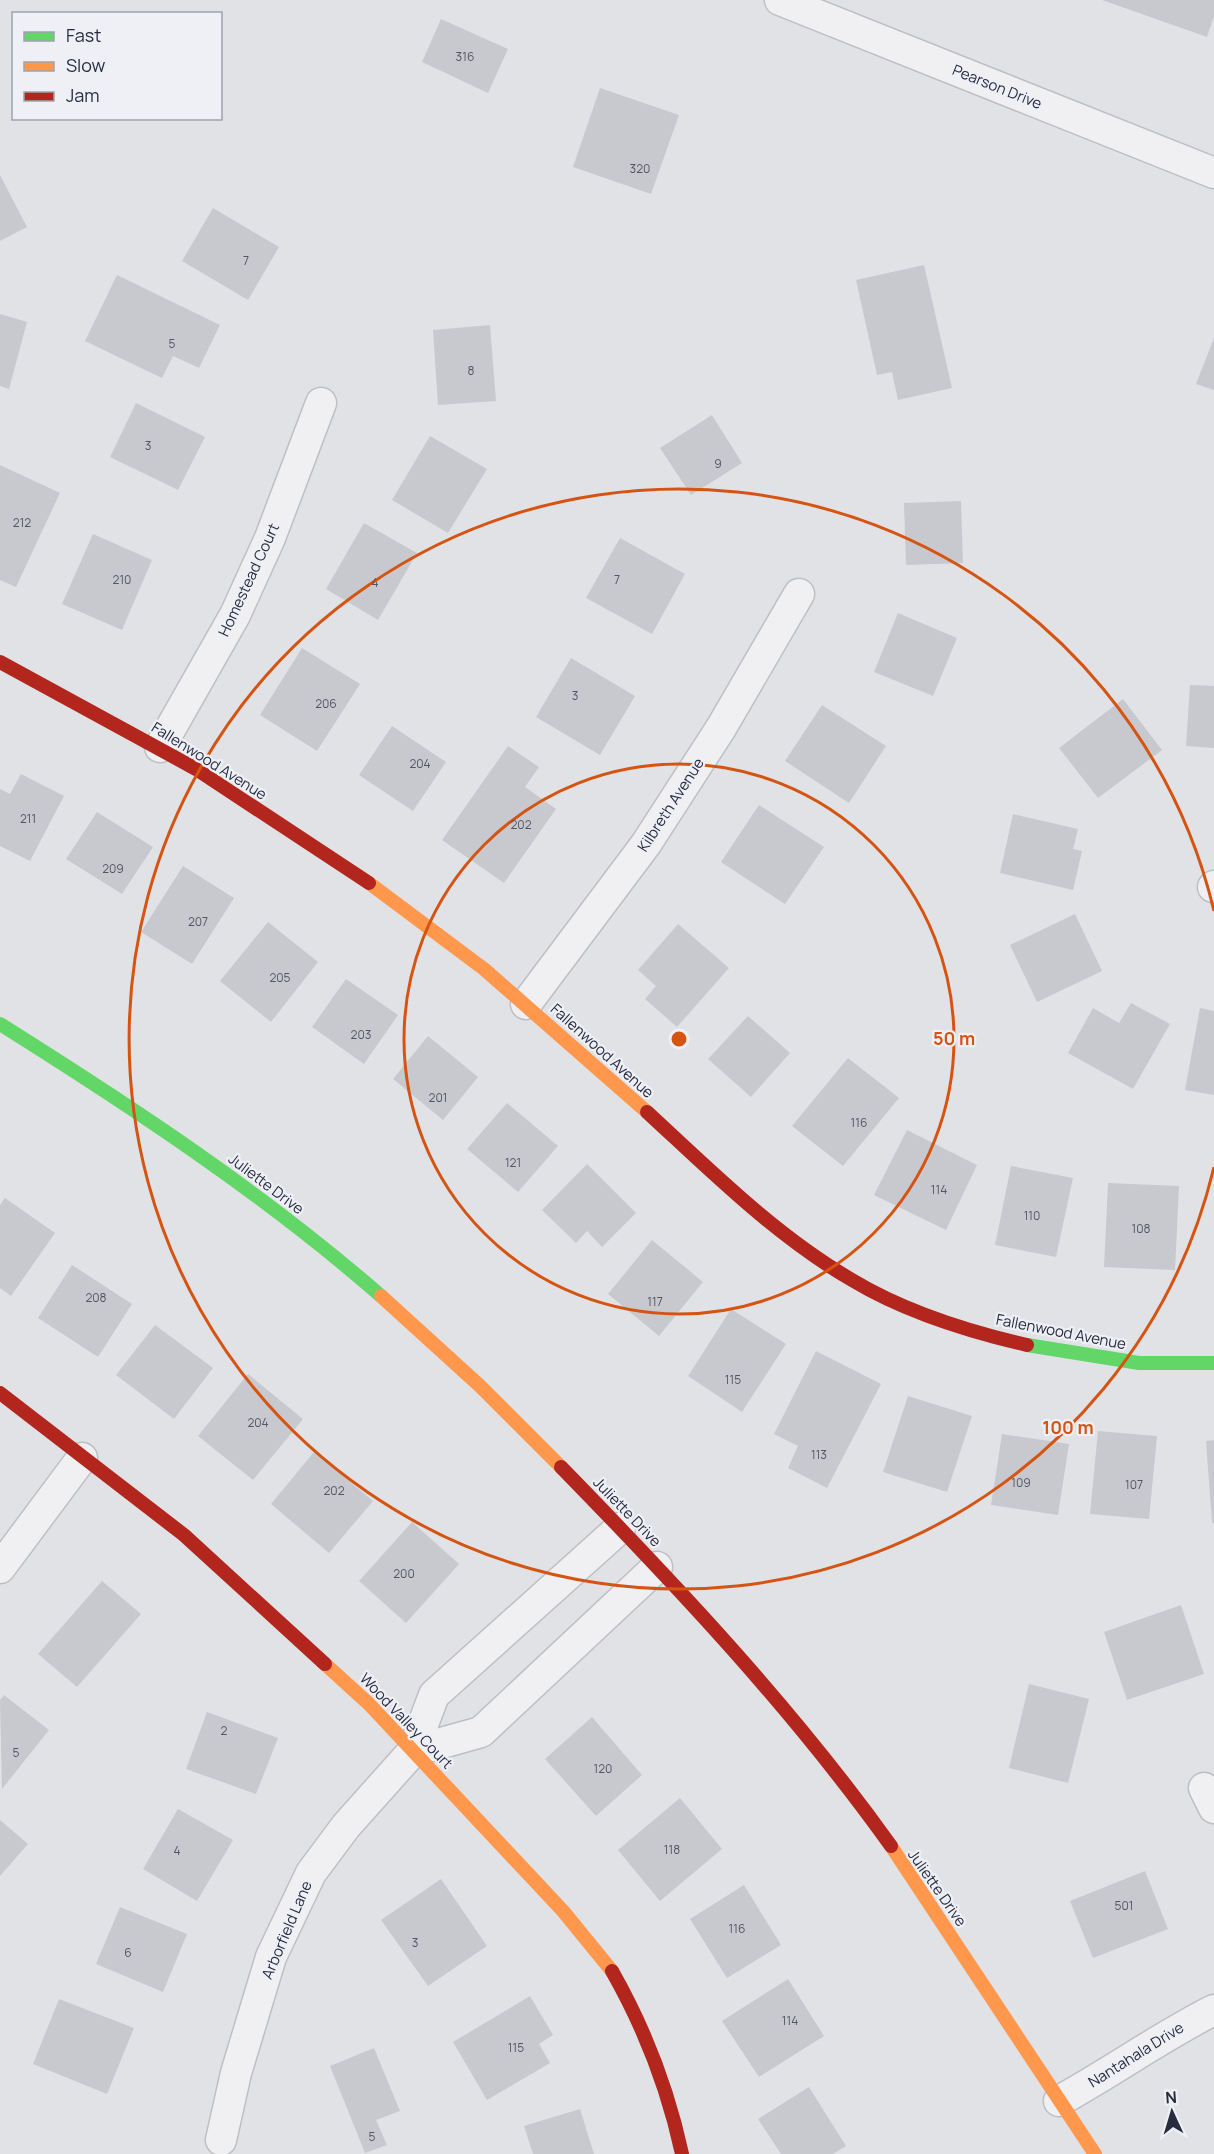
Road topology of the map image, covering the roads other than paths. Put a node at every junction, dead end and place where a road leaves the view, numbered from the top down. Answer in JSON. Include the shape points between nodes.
{"nodes":[{"id":1,"x":780,"y":0,"type":"edge"},
{"id":2,"x":1214,"y":173,"type":"edge"},
{"id":3,"x":321,"y":404,"type":"dead end"},
{"id":4,"x":799,"y":594,"type":"dead end"},
{"id":5,"x":0,"y":662,"type":"edge"},
{"id":6,"x":160,"y":747,"type":"junction"},
{"id":7,"x":526,"y":1005,"type":"junction"},
{"id":8,"x":0,"y":1024,"type":"edge"},
{"id":9,"x":1214,"y":1363,"type":"edge"},
{"id":10,"x":0,"y":1393,"type":"edge"},
{"id":11,"x":82,"y":1458,"type":"junction"},
{"id":12,"x":620,"y":1528,"type":"junction"},
{"id":13,"x":657,"y":1567,"type":"junction"},
{"id":14,"x":0,"y":1568,"type":"edge"},
{"id":15,"x":413,"y":1751,"type":"junction"},
{"id":16,"x":1214,"y":2010,"type":"edge"},
{"id":17,"x":1059,"y":2101,"type":"junction"},
{"id":18,"x":221,"y":2140,"type":"dead end"},
{"id":19,"x":682,"y":2154,"type":"edge"},
{"id":20,"x":1095,"y":2154,"type":"edge"}],
"edges":[{"from":1,"to":2,"type":"street","name":"Pearson Drive"},
{"from":3,"to":6,"type":"street","name":"Homestead Court","via":[[270,538],[235,615]]},
{"from":4,"to":7,"type":"street","name":"Kilbreth Avenue","via":[[721,728],[646,844]]},
{"from":5,"to":6,"type":"street","name":"Fallenwood Avenue"},
{"from":6,"to":7,"type":"street","name":"Fallenwood Avenue","via":[[311,844],[448,941]]},
{"from":7,"to":9,"type":"street","name":"Fallenwood Avenue","via":[[809,1253],[854,1281],[953,1325],[1019,1344],[1120,1362]]},
{"from":8,"to":12,"type":"street","name":"Juliette Drive","via":[[105,1089],[242,1185],[371,1287],[527,1431]]},
{"from":10,"to":11,"type":"street","name":"Wood Valley Court"},
{"from":11,"to":14,"type":"street"},
{"from":11,"to":15,"type":"street","name":"Wood Valley Court","via":[[184,1535],[369,1704]]},
{"from":12,"to":13,"type":"street","name":"Juliette Drive"},
{"from":12,"to":15,"type":"street","name":"Arborfield Lane","via":[[434,1695]]},
{"from":13,"to":15,"type":"street","via":[[481,1732]]},
{"from":13,"to":17,"type":"street","name":"Juliette Drive","via":[[745,1660],[826,1758],[954,1941]]},
{"from":15,"to":18,"type":"street","name":"Arborfield Lane","via":[[346,1826],[311,1873],[272,1957],[236,2073]]},
{"from":15,"to":19,"type":"street","name":"Wood Valley Court","via":[[563,1911],[611,1969],[655,2059]]},
{"from":16,"to":17,"type":"street","name":"Nantahala Drive","via":[[1171,2031]]},
{"from":17,"to":20,"type":"street","name":"Juliette Drive"}]}
